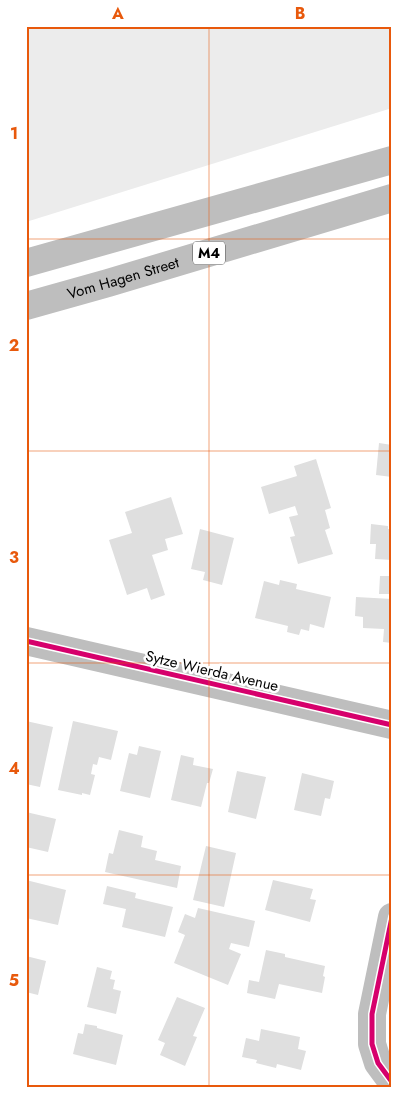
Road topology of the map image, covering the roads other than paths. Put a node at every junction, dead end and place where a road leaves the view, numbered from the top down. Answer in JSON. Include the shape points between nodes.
{"nodes":[{"id":1,"x":392,"y":160,"type":"edge"},
{"id":2,"x":392,"y":198,"type":"edge"},
{"id":3,"x":26,"y":263,"type":"edge"},
{"id":4,"x":26,"y":306,"type":"edge"},
{"id":5,"x":26,"y":641,"type":"edge"},
{"id":6,"x":392,"y":725,"type":"edge"},
{"id":7,"x":392,"y":917,"type":"edge"},
{"id":8,"x":392,"y":1082,"type":"edge"}],
"edges":[{"from":1,"to":3,"type":"main road"},
{"from":2,"to":4,"type":"main road","name":"Vom Hagen Street","number":"M4"},
{"from":5,"to":6,"type":"main road","name":"Sytze Wierda Avenue"},
{"from":7,"to":8,"type":"main road","via":[[372,1014],[372,1044],[378,1063]]}]}
